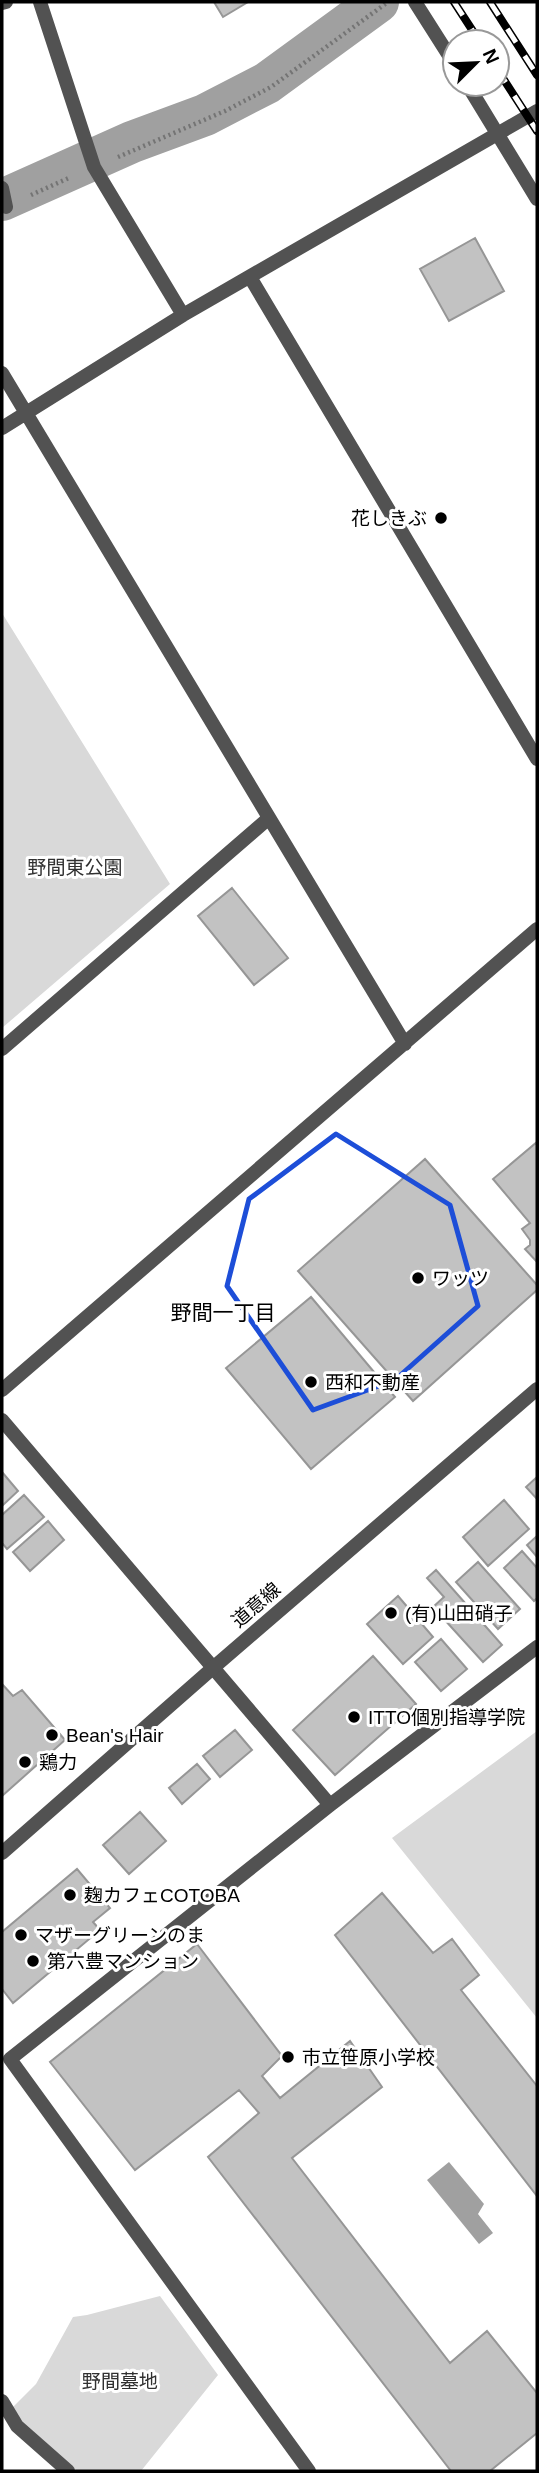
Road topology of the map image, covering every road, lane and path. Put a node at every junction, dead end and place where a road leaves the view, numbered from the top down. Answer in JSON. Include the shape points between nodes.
{"nodes":[{"id":1,"x":40,"y":2,"type":"edge"},
{"id":2,"x":388,"y":2,"type":"edge"},
{"id":3,"x":415,"y":2,"type":"edge"},
{"id":4,"x":441,"y":43,"type":"edge"},
{"id":5,"x":476,"y":98,"type":"edge"},
{"id":6,"x":537,"y":111,"type":"edge"},
{"id":7,"x":499,"y":135,"type":"junction"},
{"id":8,"x":94,"y":167,"type":"junction"},
{"id":9,"x":4,"y":196,"type":"edge"},
{"id":10,"x":537,"y":199,"type":"edge"},
{"id":11,"x":250,"y":277,"type":"junction"},
{"id":12,"x":183,"y":315,"type":"junction"},
{"id":13,"x":2,"y":373,"type":"edge"},
{"id":14,"x":25,"y":412,"type":"junction"},
{"id":15,"x":2,"y":428,"type":"edge"},
{"id":16,"x":537,"y":759,"type":"edge"},
{"id":17,"x":269,"y":818,"type":"junction"},
{"id":18,"x":537,"y":929,"type":"edge"},
{"id":19,"x":405,"y":1044,"type":"junction"},
{"id":20,"x":2,"y":1049,"type":"edge"},
{"id":21,"x":2,"y":1390,"type":"edge"},
{"id":22,"x":537,"y":1390,"type":"edge"},
{"id":23,"x":2,"y":1420,"type":"edge"},
{"id":24,"x":537,"y":1647,"type":"edge"},
{"id":25,"x":214,"y":1667,"type":"junction"},
{"id":26,"x":330,"y":1805,"type":"junction"},
{"id":27,"x":2,"y":1853,"type":"edge"},
{"id":28,"x":2,"y":2401,"type":"edge"},
{"id":29,"x":68,"y":2471,"type":"edge"},
{"id":30,"x":309,"y":2471,"type":"edge"}],
"edges":[{"from":1,"to":8,"type":"street"},
{"from":2,"to":8,"type":"path","via":[[271,86],[225,111]]},
{"from":3,"to":4,"type":"street"},
{"from":5,"to":7,"type":"street"},
{"from":6,"to":7,"type":"street"},
{"from":7,"to":10,"type":"street"},
{"from":7,"to":11,"type":"street"},
{"from":8,"to":9,"type":"path"},
{"from":8,"to":12,"type":"street"},
{"from":11,"to":12,"type":"street"},
{"from":11,"to":16,"type":"street"},
{"from":12,"to":14,"type":"street"},
{"from":13,"to":14,"type":"street"},
{"from":14,"to":15,"type":"street"},
{"from":14,"to":17,"type":"street"},
{"from":17,"to":19,"type":"street"},
{"from":17,"to":20,"type":"street"},
{"from":18,"to":19,"type":"street"},
{"from":19,"to":21,"type":"street"},
{"from":22,"to":25,"type":"street","name":"道意線"},
{"from":23,"to":25,"type":"street"},
{"from":24,"to":26,"type":"street"},
{"from":25,"to":26,"type":"street"},
{"from":25,"to":27,"type":"street","name":"道意線"},
{"from":26,"to":30,"type":"street","via":[[10,2059]]},
{"from":28,"to":29,"type":"street","via":[[17,2426]]}]}
